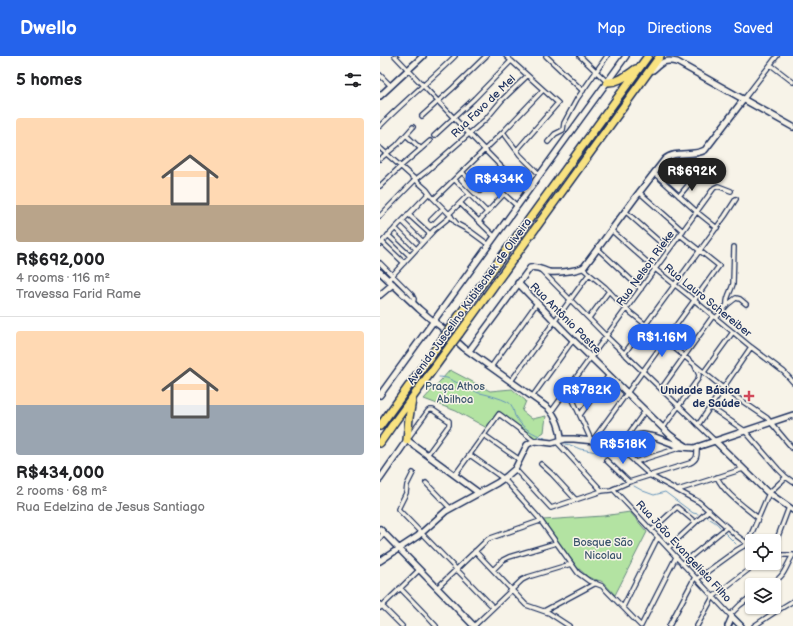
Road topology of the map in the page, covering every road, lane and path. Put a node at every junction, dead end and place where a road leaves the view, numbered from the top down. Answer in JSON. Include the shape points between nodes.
{"nodes":[{"id":1,"x":395,"y":56,"type":"edge"},
{"id":2,"x":423,"y":56,"type":"edge"},
{"id":3,"x":455,"y":56,"type":"edge"},
{"id":4,"x":486,"y":56,"type":"edge"},
{"id":5,"x":506,"y":56,"type":"edge"},
{"id":6,"x":546,"y":56,"type":"edge"},
{"id":7,"x":580,"y":56,"type":"edge"},
{"id":8,"x":607,"y":56,"type":"edge"},
{"id":9,"x":626,"y":56,"type":"edge"},
{"id":10,"x":648,"y":56,"type":"edge"},
{"id":11,"x":660,"y":56,"type":"edge"},
{"id":12,"x":673,"y":56,"type":"edge"},
{"id":13,"x":777,"y":56,"type":"edge"},
{"id":14,"x":511,"y":61,"type":"junction"},
{"id":15,"x":677,"y":62,"type":"junction"},
{"id":16,"x":642,"y":64,"type":"junction"},
{"id":17,"x":771,"y":65,"type":"junction"},
{"id":18,"x":408,"y":70,"type":"junction"},
{"id":19,"x":596,"y":72,"type":"junction"},
{"id":20,"x":380,"y":75,"type":"edge"},
{"id":21,"x":528,"y":76,"type":"junction"},
{"id":22,"x":646,"y":76,"type":"junction"},
{"id":23,"x":607,"y":82,"type":"junction"},
{"id":24,"x":793,"y":82,"type":"edge"},
{"id":25,"x":391,"y":86,"type":"junction"},
{"id":26,"x":423,"y":86,"type":"junction"},
{"id":27,"x":543,"y":90,"type":"junction"},
{"id":28,"x":583,"y":91,"type":"junction"},
{"id":29,"x":380,"y":96,"type":"edge"},
{"id":30,"x":744,"y":99,"type":"junction"},
{"id":31,"x":438,"y":102,"type":"junction"},
{"id":32,"x":422,"y":116,"type":"dead end"},
{"id":33,"x":454,"y":118,"type":"junction"},
{"id":34,"x":380,"y":126,"type":"edge"},
{"id":35,"x":793,"y":126,"type":"edge"},
{"id":36,"x":413,"y":127,"type":"dead end"},
{"id":37,"x":503,"y":132,"type":"junction"},
{"id":38,"x":470,"y":134,"type":"junction"},
{"id":39,"x":406,"y":135,"type":"junction"},
{"id":40,"x":434,"y":136,"type":"dead end"},
{"id":41,"x":430,"y":141,"type":"dead end"},
{"id":42,"x":548,"y":142,"type":"dead end"},
{"id":43,"x":380,"y":148,"type":"edge"},
{"id":44,"x":421,"y":149,"type":"junction"},
{"id":45,"x":485,"y":150,"type":"junction"},
{"id":46,"x":517,"y":150,"type":"junction"},
{"id":47,"x":386,"y":153,"type":"junction"},
{"id":48,"x":380,"y":159,"type":"edge"},
{"id":49,"x":400,"y":167,"type":"junction"},
{"id":50,"x":462,"y":172,"type":"junction"},
{"id":51,"x":654,"y":173,"type":"junction"},
{"id":52,"x":540,"y":174,"type":"junction"},
{"id":53,"x":694,"y":178,"type":"dead end"},
{"id":54,"x":415,"y":180,"type":"junction"},
{"id":55,"x":454,"y":180,"type":"junction"},
{"id":56,"x":491,"y":182,"type":"dead end"},
{"id":57,"x":380,"y":186,"type":"edge"},
{"id":58,"x":480,"y":191,"type":"dead end"},
{"id":59,"x":731,"y":191,"type":"dead end"},
{"id":60,"x":528,"y":192,"type":"junction"},
{"id":61,"x":639,"y":192,"type":"junction"},
{"id":62,"x":429,"y":193,"type":"junction"},
{"id":63,"x":469,"y":194,"type":"junction"},
{"id":64,"x":504,"y":194,"type":"junction"},
{"id":65,"x":679,"y":196,"type":"junction"},
{"id":66,"x":434,"y":199,"type":"junction"},
{"id":67,"x":736,"y":199,"type":"dead end"},
{"id":68,"x":460,"y":203,"type":"junction"},
{"id":69,"x":517,"y":206,"type":"junction"},
{"id":70,"x":443,"y":208,"type":"junction"},
{"id":71,"x":625,"y":211,"type":"junction"},
{"id":72,"x":487,"y":212,"type":"junction"},
{"id":73,"x":697,"y":212,"type":"junction"},
{"id":74,"x":408,"y":214,"type":"junction"},
{"id":75,"x":450,"y":215,"type":"junction"},
{"id":76,"x":380,"y":216,"type":"edge"},
{"id":77,"x":431,"y":220,"type":"dead end"},
{"id":78,"x":402,"y":221,"type":"junction"},
{"id":79,"x":479,"y":221,"type":"junction"},
{"id":80,"x":395,"y":228,"type":"junction"},
{"id":81,"x":717,"y":228,"type":"junction"},
{"id":82,"x":612,"y":230,"type":"junction"},
{"id":83,"x":683,"y":231,"type":"junction"},
{"id":84,"x":430,"y":234,"type":"junction"},
{"id":85,"x":388,"y":235,"type":"junction"},
{"id":86,"x":680,"y":235,"type":"junction"},
{"id":87,"x":495,"y":237,"type":"junction"},
{"id":88,"x":423,"y":242,"type":"junction"},
{"id":89,"x":381,"y":243,"type":"edge"},
{"id":90,"x":489,"y":245,"type":"junction"},
{"id":91,"x":734,"y":247,"type":"dead end"},
{"id":92,"x":416,"y":249,"type":"junction"},
{"id":93,"x":598,"y":249,"type":"junction"},
{"id":94,"x":669,"y":250,"type":"junction"},
{"id":95,"x":700,"y":251,"type":"junction"},
{"id":96,"x":410,"y":256,"type":"junction"},
{"id":97,"x":380,"y":263,"type":"edge"},
{"id":98,"x":404,"y":263,"type":"junction"},
{"id":99,"x":538,"y":268,"type":"junction"},
{"id":100,"x":582,"y":268,"type":"junction"},
{"id":101,"x":655,"y":269,"type":"junction"},
{"id":102,"x":380,"y":272,"type":"edge"},
{"id":103,"x":590,"y":274,"type":"junction"},
{"id":104,"x":393,"y":275,"type":"junction"},
{"id":105,"x":390,"y":282,"type":"junction"},
{"id":106,"x":518,"y":283,"type":"junction"},
{"id":107,"x":675,"y":285,"type":"junction"},
{"id":108,"x":641,"y":289,"type":"junction"},
{"id":109,"x":608,"y":291,"type":"junction"},
{"id":110,"x":380,"y":296,"type":"edge"},
{"id":111,"x":571,"y":300,"type":"junction"},
{"id":112,"x":694,"y":300,"type":"junction"},
{"id":113,"x":537,"y":303,"type":"junction"},
{"id":114,"x":413,"y":304,"type":"junction"},
{"id":115,"x":746,"y":304,"type":"dead end"},
{"id":116,"x":727,"y":305,"type":"junction"},
{"id":117,"x":626,"y":309,"type":"junction"},
{"id":118,"x":715,"y":317,"type":"junction"},
{"id":119,"x":589,"y":318,"type":"junction"},
{"id":120,"x":433,"y":322,"type":"junction"},
{"id":121,"x":555,"y":322,"type":"junction"},
{"id":122,"x":646,"y":325,"type":"junction"},
{"id":123,"x":733,"y":332,"type":"junction"},
{"id":124,"x":606,"y":336,"type":"junction"},
{"id":125,"x":573,"y":340,"type":"junction"},
{"id":126,"x":665,"y":340,"type":"junction"},
{"id":127,"x":751,"y":347,"type":"junction"},
{"id":128,"x":469,"y":351,"type":"junction"},
{"id":129,"x":624,"y":354,"type":"junction"},
{"id":130,"x":684,"y":356,"type":"junction"},
{"id":131,"x":591,"y":358,"type":"junction"},
{"id":132,"x":695,"y":364,"type":"junction"},
{"id":133,"x":491,"y":367,"type":"junction"},
{"id":134,"x":643,"y":371,"type":"junction"},
{"id":135,"x":704,"y":372,"type":"junction"},
{"id":136,"x":609,"y":375,"type":"junction"},
{"id":137,"x":511,"y":381,"type":"junction"},
{"id":138,"x":793,"y":382,"type":"edge"},
{"id":139,"x":568,"y":388,"type":"junction"},
{"id":140,"x":724,"y":388,"type":"junction"},
{"id":141,"x":661,"y":389,"type":"junction"},
{"id":142,"x":627,"y":393,"type":"junction"},
{"id":143,"x":380,"y":395,"type":"edge"},
{"id":144,"x":414,"y":396,"type":"junction"},
{"id":145,"x":532,"y":396,"type":"junction"},
{"id":146,"x":679,"y":407,"type":"junction"},
{"id":147,"x":710,"y":407,"type":"junction"},
{"id":148,"x":645,"y":411,"type":"junction"},
{"id":149,"x":551,"y":412,"type":"junction"},
{"id":150,"x":580,"y":415,"type":"junction"},
{"id":151,"x":793,"y":415,"type":"edge"},
{"id":152,"x":771,"y":422,"type":"junction"},
{"id":153,"x":698,"y":425,"type":"junction"},
{"id":154,"x":380,"y":426,"type":"edge"},
{"id":155,"x":663,"y":428,"type":"junction"},
{"id":156,"x":745,"y":431,"type":"junction"},
{"id":157,"x":484,"y":435,"type":"junction"},
{"id":158,"x":407,"y":440,"type":"junction"},
{"id":159,"x":592,"y":440,"type":"junction"},
{"id":160,"x":624,"y":440,"type":"junction"},
{"id":161,"x":535,"y":441,"type":"junction"},
{"id":162,"x":559,"y":441,"type":"junction"},
{"id":163,"x":715,"y":441,"type":"junction"},
{"id":164,"x":614,"y":443,"type":"junction"},
{"id":165,"x":380,"y":444,"type":"edge"},
{"id":166,"x":682,"y":447,"type":"junction"},
{"id":167,"x":697,"y":447,"type":"junction"},
{"id":168,"x":689,"y":448,"type":"junction"},
{"id":169,"x":793,"y":449,"type":"edge"},
{"id":170,"x":428,"y":455,"type":"junction"},
{"id":171,"x":470,"y":455,"type":"junction"},
{"id":172,"x":520,"y":460,"type":"junction"},
{"id":173,"x":606,"y":460,"type":"dead end"},
{"id":174,"x":635,"y":462,"type":"junction"},
{"id":175,"x":541,"y":464,"type":"dead end"},
{"id":176,"x":516,"y":468,"type":"junction"},
{"id":177,"x":743,"y":469,"type":"junction"},
{"id":178,"x":413,"y":473,"type":"dead end"},
{"id":179,"x":456,"y":475,"type":"junction"},
{"id":180,"x":651,"y":476,"type":"junction"},
{"id":181,"x":717,"y":477,"type":"junction"},
{"id":182,"x":786,"y":477,"type":"junction"},
{"id":183,"x":380,"y":479,"type":"edge"},
{"id":184,"x":504,"y":479,"type":"junction"},
{"id":185,"x":629,"y":482,"type":"junction"},
{"id":186,"x":793,"y":482,"type":"edge"},
{"id":187,"x":426,"y":483,"type":"dead end"},
{"id":188,"x":613,"y":489,"type":"junction"},
{"id":189,"x":678,"y":490,"type":"junction"},
{"id":190,"x":602,"y":491,"type":"junction"},
{"id":191,"x":479,"y":492,"type":"junction"},
{"id":192,"x":769,"y":493,"type":"junction"},
{"id":193,"x":576,"y":500,"type":"junction"},
{"id":194,"x":450,"y":508,"type":"junction"},
{"id":195,"x":791,"y":509,"type":"edge"},
{"id":196,"x":709,"y":510,"type":"junction"},
{"id":197,"x":758,"y":518,"type":"junction"},
{"id":198,"x":540,"y":521,"type":"junction"},
{"id":199,"x":695,"y":522,"type":"junction"},
{"id":200,"x":727,"y":527,"type":"junction"},
{"id":201,"x":652,"y":530,"type":"junction"},
{"id":202,"x":382,"y":531,"type":"edge"},
{"id":203,"x":421,"y":533,"type":"junction"},
{"id":204,"x":751,"y":534,"type":"edge"},
{"id":205,"x":780,"y":534,"type":"edge"},
{"id":206,"x":658,"y":537,"type":"junction"},
{"id":207,"x":380,"y":538,"type":"edge"},
{"id":208,"x":745,"y":542,"type":"edge"},
{"id":209,"x":556,"y":543,"type":"junction"},
{"id":210,"x":745,"y":545,"type":"edge"},
{"id":211,"x":399,"y":548,"type":"junction"},
{"id":212,"x":668,"y":548,"type":"junction"},
{"id":213,"x":475,"y":551,"type":"junction"},
{"id":214,"x":781,"y":555,"type":"edge"},
{"id":215,"x":793,"y":555,"type":"edge"},
{"id":216,"x":676,"y":557,"type":"junction"},
{"id":217,"x":380,"y":561,"type":"edge"},
{"id":218,"x":571,"y":564,"type":"junction"},
{"id":219,"x":682,"y":564,"type":"junction"},
{"id":220,"x":456,"y":569,"type":"junction"},
{"id":221,"x":419,"y":570,"type":"junction"},
{"id":222,"x":493,"y":570,"type":"junction"},
{"id":223,"x":748,"y":570,"type":"edge"},
{"id":224,"x":696,"y":578,"type":"junction"},
{"id":225,"x":780,"y":578,"type":"edge"},
{"id":226,"x":596,"y":583,"type":"junction"},
{"id":227,"x":400,"y":588,"type":"junction"},
{"id":228,"x":437,"y":588,"type":"junction"},
{"id":229,"x":512,"y":589,"type":"junction"},
{"id":230,"x":713,"y":597,"type":"junction"},
{"id":231,"x":745,"y":601,"type":"edge"},
{"id":232,"x":793,"y":601,"type":"edge"},
{"id":233,"x":381,"y":606,"type":"edge"},
{"id":234,"x":494,"y":607,"type":"junction"},
{"id":235,"x":623,"y":607,"type":"junction"},
{"id":236,"x":544,"y":611,"type":"junction"},
{"id":237,"x":731,"y":616,"type":"junction"},
{"id":238,"x":402,"y":626,"type":"edge"},
{"id":239,"x":436,"y":626,"type":"edge"},
{"id":240,"x":474,"y":626,"type":"edge"},
{"id":241,"x":569,"y":626,"type":"edge"},
{"id":242,"x":641,"y":626,"type":"edge"},
{"id":243,"x":669,"y":626,"type":"edge"},
{"id":244,"x":697,"y":626,"type":"edge"},
{"id":245,"x":728,"y":626,"type":"edge"},
{"id":246,"x":741,"y":626,"type":"edge"},
{"id":247,"x":754,"y":626,"type":"edge"}],
"edges":[{"from":1,"to":18,"type":"street"},
{"from":2,"to":18,"type":"street"},
{"from":3,"to":26,"type":"street"},
{"from":4,"to":31,"type":"street"},
{"from":5,"to":14,"type":"street"},
{"from":6,"to":28,"type":"street"},
{"from":7,"to":19,"type":"street"},
{"from":8,"to":19,"type":"street"},
{"from":9,"to":23,"type":"street"},
{"from":10,"to":16,"type":"highway","name":"Avenida Juscelino Kubitschek de Oliveira"},
{"from":11,"to":22,"type":"highway","name":"Avenida Juscelino Kubitschek de Oliveira"},
{"from":12,"to":15,"type":"street"},
{"from":13,"to":17,"type":"street"},
{"from":14,"to":21,"type":"street"},
{"from":14,"to":33,"type":"street"},
{"from":15,"to":22,"type":"street","via":[[665,61]]},
{"from":15,"to":30,"type":"street"},
{"from":16,"to":23,"type":"highway","via":[[614,82]]},
{"from":16,"to":154,"type":"highway","name":"Avenida Juscelino Kubitschek de Oliveira","bridge":true},
{"from":17,"to":24,"type":"street"},
{"from":17,"to":30,"type":"street"},
{"from":18,"to":25,"type":"street"},
{"from":18,"to":26,"type":"street"},
{"from":19,"to":23,"type":"street"},
{"from":19,"to":28,"type":"street"},
{"from":20,"to":25,"type":"street"},
{"from":21,"to":27,"type":"street"},
{"from":21,"to":38,"type":"street","name":"Rua Favo de Mel"},
{"from":22,"to":144,"type":"highway","name":"Avenida Juscelino Kubitschek de Oliveira","bridge":true},
{"from":23,"to":52,"type":"street"},
{"from":25,"to":29,"type":"street"},
{"from":26,"to":31,"type":"street"},
{"from":26,"to":34,"type":"street"},
{"from":27,"to":37,"type":"street"},
{"from":27,"to":46,"type":"street","via":[[558,103]]},
{"from":28,"to":42,"type":"street","via":[[564,123],[563,130]]},
{"from":30,"to":35,"type":"street"},
{"from":30,"to":51,"type":"street","via":[[705,150],[668,156]]},
{"from":31,"to":32,"type":"street"},
{"from":31,"to":33,"type":"street"},
{"from":33,"to":38,"type":"street"},
{"from":33,"to":40,"type":"street"},
{"from":36,"to":39,"type":"street"},
{"from":37,"to":45,"type":"street"},
{"from":37,"to":46,"type":"street"},
{"from":38,"to":45,"type":"street"},
{"from":38,"to":54,"type":"street","name":"Rua Favo de Mel"},
{"from":39,"to":44,"type":"street"},
{"from":39,"to":47,"type":"street"},
{"from":41,"to":44,"type":"street"},
{"from":43,"to":47,"type":"street"},
{"from":44,"to":49,"type":"street"},
{"from":45,"to":50,"type":"street"},
{"from":45,"to":60,"type":"street"},
{"from":46,"to":52,"type":"street"},
{"from":47,"to":48,"type":"street"},
{"from":47,"to":49,"type":"street"},
{"from":49,"to":54,"type":"street"},
{"from":49,"to":57,"type":"street"},
{"from":50,"to":55,"type":"street"},
{"from":50,"to":58,"type":"street"},
{"from":51,"to":61,"type":"street"},
{"from":51,"to":65,"type":"street"},
{"from":52,"to":60,"type":"street"},
{"from":53,"to":65,"type":"street"},
{"from":54,"to":62,"type":"street"},
{"from":54,"to":76,"type":"street","name":"Rua Favo de Mel"},
{"from":55,"to":63,"type":"street"},
{"from":55,"to":66,"type":"street"},
{"from":56,"to":64,"type":"street"},
{"from":59,"to":73,"type":"street","name":"Rua Nelson Rieke","via":[[716,186]]},
{"from":60,"to":69,"type":"street"},
{"from":61,"to":71,"type":"street"},
{"from":61,"to":83,"type":"street"},
{"from":62,"to":66,"type":"street"},
{"from":62,"to":74,"type":"street"},
{"from":63,"to":68,"type":"street"},
{"from":63,"to":72,"type":"street"},
{"from":64,"to":69,"type":"street"},
{"from":64,"to":72,"type":"street"},
{"from":65,"to":73,"type":"street"},
{"from":66,"to":70,"type":"street"},
{"from":67,"to":81,"type":"street"},
{"from":68,"to":75,"type":"street"},
{"from":68,"to":79,"type":"street"},
{"from":69,"to":87,"type":"street"},
{"from":70,"to":75,"type":"street"},
{"from":70,"to":77,"type":"street"},
{"from":71,"to":82,"type":"street"},
{"from":71,"to":94,"type":"street"},
{"from":72,"to":79,"type":"street"},
{"from":73,"to":81,"type":"street"},
{"from":73,"to":83,"type":"street","name":"Rua Nelson Rieke"},
{"from":74,"to":78,"type":"street"},
{"from":74,"to":84,"type":"street"},
{"from":75,"to":84,"type":"street"},
{"from":75,"to":90,"type":"street","via":[[459,225]]},
{"from":78,"to":80,"type":"street"},
{"from":78,"to":88,"type":"street"},
{"from":79,"to":87,"type":"street"},
{"from":80,"to":85,"type":"street"},
{"from":80,"to":92,"type":"street"},
{"from":81,"to":95,"type":"street"},
{"from":82,"to":93,"type":"street"},
{"from":82,"to":101,"type":"street","name":"Rua Lauro Schereiber"},
{"from":83,"to":86,"type":"street","name":"Rua Nelson Rieke"},
{"from":84,"to":88,"type":"street"},
{"from":85,"to":89,"type":"street"},
{"from":85,"to":96,"type":"street"},
{"from":86,"to":94,"type":"street","name":"Rua Nelson Rieke"},
{"from":86,"to":95,"type":"street"},
{"from":87,"to":90,"type":"street"},
{"from":88,"to":92,"type":"street"},
{"from":89,"to":98,"type":"street"},
{"from":90,"to":120,"type":"street"},
{"from":91,"to":116,"type":"street","via":[[733,284]]},
{"from":92,"to":96,"type":"street"},
{"from":93,"to":100,"type":"street"},
{"from":93,"to":108,"type":"street"},
{"from":94,"to":101,"type":"street","name":"Rua Nelson Rieke"},
{"from":95,"to":107,"type":"street"},
{"from":95,"to":112,"type":"street","via":[[718,266]]},
{"from":96,"to":98,"type":"street"},
{"from":97,"to":104,"type":"street"},
{"from":98,"to":104,"type":"street"},
{"from":99,"to":100,"type":"street","via":[[554,272]]},
{"from":99,"to":106,"type":"street","via":[[530,268]]},
{"from":99,"to":111,"type":"street"},
{"from":100,"to":103,"type":"street"},
{"from":101,"to":107,"type":"street","name":"Rua Lauro Schereiber"},
{"from":101,"to":108,"type":"street","name":"Rua Nelson Rieke"},
{"from":102,"to":105,"type":"street"},
{"from":103,"to":109,"type":"street"},
{"from":103,"to":111,"type":"street"},
{"from":104,"to":105,"type":"street"},
{"from":104,"to":114,"type":"street","via":[[412,295]]},
{"from":105,"to":110,"type":"street"},
{"from":105,"to":114,"type":"street"},
{"from":106,"to":113,"type":"street","name":"Rua Antônio Pastre"},
{"from":106,"to":128,"type":"street"},
{"from":107,"to":112,"type":"street","name":"Rua Lauro Schereiber"},
{"from":107,"to":122,"type":"street"},
{"from":108,"to":117,"type":"street","name":"Rua Nelson Rieke"},
{"from":109,"to":117,"type":"street"},
{"from":109,"to":119,"type":"street"},
{"from":111,"to":119,"type":"street"},
{"from":111,"to":121,"type":"street"},
{"from":112,"to":118,"type":"street","name":"Rua Lauro Schereiber"},
{"from":112,"to":126,"type":"street"},
{"from":113,"to":121,"type":"street","name":"Rua Antônio Pastre"},
{"from":113,"to":133,"type":"street"},
{"from":114,"to":120,"type":"street"},
{"from":115,"to":116,"type":"street","via":[[736,298]]},
{"from":116,"to":118,"type":"street"},
{"from":117,"to":122,"type":"street"},
{"from":117,"to":124,"type":"street","name":"Rua Nelson Rieke"},
{"from":118,"to":123,"type":"street","name":"Rua Lauro Schereiber"},
{"from":118,"to":130,"type":"street"},
{"from":119,"to":124,"type":"street"},
{"from":120,"to":128,"type":"street"},
{"from":120,"to":143,"type":"street"},
{"from":121,"to":125,"type":"street","name":"Rua Antônio Pastre"},
{"from":121,"to":137,"type":"street"},
{"from":122,"to":126,"type":"street"},
{"from":122,"to":129,"type":"street"},
{"from":123,"to":127,"type":"street","name":"Rua Lauro Schereiber"},
{"from":123,"to":135,"type":"street"},
{"from":124,"to":129,"type":"street"},
{"from":124,"to":131,"type":"street","name":"Rua Nelson Rieke"},
{"from":125,"to":131,"type":"street","name":"Rua Antônio Pastre"},
{"from":125,"to":145,"type":"street"},
{"from":126,"to":130,"type":"street"},
{"from":126,"to":134,"type":"street"},
{"from":127,"to":138,"type":"street","name":"Rua Lauro Schereiber"},
{"from":127,"to":140,"type":"street"},
{"from":128,"to":133,"type":"street"},
{"from":129,"to":134,"type":"street"},
{"from":130,"to":132,"type":"street"},
{"from":130,"to":141,"type":"street"},
{"from":131,"to":136,"type":"street","name":"Rua Antônio Pastre"},
{"from":131,"to":139,"type":"street","name":"Rua Nelson Rieke"},
{"from":132,"to":135,"type":"street"},
{"from":132,"to":146,"type":"street","via":[[698,379]]},
{"from":133,"to":137,"type":"street"},
{"from":134,"to":141,"type":"street"},
{"from":134,"to":142,"type":"street"},
{"from":135,"to":140,"type":"street"},
{"from":136,"to":142,"type":"street","name":"Rua Antônio Pastre"},
{"from":136,"to":150,"type":"street"},
{"from":137,"to":145,"type":"street"},
{"from":139,"to":149,"type":"street","name":"Rua Nelson Rieke"},
{"from":139,"to":150,"type":"street"},
{"from":140,"to":147,"type":"street"},
{"from":140,"to":152,"type":"street"},
{"from":141,"to":146,"type":"street"},
{"from":142,"to":148,"type":"street","name":"Rua Antônio Pastre"},
{"from":142,"to":159,"type":"street"},
{"from":144,"to":158,"type":"highway","via":[[409,412]]},
{"from":144,"to":165,"type":"highway","name":"Avenida Juscelino Kubitschek de Oliveira"},
{"from":145,"to":149,"type":"street"},
{"from":146,"to":153,"type":"street"},
{"from":146,"to":155,"type":"street"},
{"from":147,"to":153,"type":"street"},
{"from":147,"to":156,"type":"street"},
{"from":148,"to":155,"type":"street","name":"Rua Antônio Pastre"},
{"from":148,"to":160,"type":"street"},
{"from":149,"to":162,"type":"street","via":[[560,428]]},
{"from":150,"to":159,"type":"street"},
{"from":151,"to":152,"type":"street"},
{"from":152,"to":156,"type":"street"},
{"from":152,"to":169,"type":"street"},
{"from":153,"to":163,"type":"street"},
{"from":155,"to":168,"type":"street","name":"Rua Antônio Pastre","via":[[674,439]]},
{"from":156,"to":163,"type":"street"},
{"from":156,"to":182,"type":"street"},
{"from":157,"to":161,"type":"street","via":[[499,414]]},
{"from":157,"to":171,"type":"street"},
{"from":157,"to":172,"type":"street"},
{"from":158,"to":170,"type":"street"},
{"from":158,"to":170,"type":"street","via":[[430,410],[450,422]]},
{"from":158,"to":183,"type":"street"},
{"from":159,"to":162,"type":"street"},
{"from":159,"to":164,"type":"street"},
{"from":160,"to":164,"type":"street"},
{"from":160,"to":166,"type":"street","via":[[647,435]]},
{"from":161,"to":162,"type":"street"},
{"from":161,"to":172,"type":"street","via":[[527,445]]},
{"from":162,"to":190,"type":"street"},
{"from":163,"to":167,"type":"street"},
{"from":163,"to":177,"type":"street"},
{"from":164,"to":174,"type":"street"},
{"from":166,"to":168,"type":"street"},
{"from":166,"to":174,"type":"street"},
{"from":167,"to":168,"type":"street"},
{"from":167,"to":180,"type":"street","via":[[697,458],[694,461]]},
{"from":170,"to":179,"type":"street"},
{"from":171,"to":179,"type":"street"},
{"from":171,"to":184,"type":"street"},
{"from":172,"to":176,"type":"street"},
{"from":173,"to":185,"type":"street"},
{"from":174,"to":180,"type":"street"},
{"from":175,"to":193,"type":"street"},
{"from":176,"to":184,"type":"street"},
{"from":176,"to":193,"type":"street","via":[[551,508]]},
{"from":177,"to":181,"type":"street"},
{"from":177,"to":192,"type":"street"},
{"from":178,"to":203,"type":"street","via":[[398,509]]},
{"from":179,"to":191,"type":"street"},
{"from":180,"to":185,"type":"street"},
{"from":180,"to":189,"type":"street"},
{"from":181,"to":189,"type":"street"},
{"from":181,"to":197,"type":"street","via":[[720,484]]},
{"from":182,"to":186,"type":"street"},
{"from":182,"to":192,"type":"street"},
{"from":184,"to":191,"type":"street"},
{"from":184,"to":198,"type":"street"},
{"from":185,"to":188,"type":"street"},
{"from":187,"to":194,"type":"street"},
{"from":188,"to":190,"type":"street"},
{"from":188,"to":201,"type":"street","name":"Rua João Evangelista Filho"},
{"from":189,"to":196,"type":"street"},
{"from":190,"to":193,"type":"street"},
{"from":191,"to":194,"type":"street"},
{"from":192,"to":195,"type":"street"},
{"from":192,"to":197,"type":"street"},
{"from":194,"to":203,"type":"street"},
{"from":195,"to":205,"type":"street"},
{"from":196,"to":199,"type":"street"},
{"from":196,"to":200,"type":"street"},
{"from":197,"to":204,"type":"street"},
{"from":198,"to":209,"type":"street"},
{"from":198,"to":213,"type":"street","via":[[490,538]]},
{"from":199,"to":201,"type":"street","via":[[677,507]]},
{"from":199,"to":212,"type":"street"},
{"from":200,"to":208,"type":"street"},
{"from":200,"to":219,"type":"street"},
{"from":201,"to":206,"type":"street","name":"Rua João Evangelista Filho"},
{"from":202,"to":207,"type":"street"},
{"from":202,"to":211,"type":"street"},
{"from":203,"to":211,"type":"street"},
{"from":203,"to":220,"type":"street"},
{"from":206,"to":212,"type":"street","name":"Rua João Evangelista Filho"},
{"from":206,"to":235,"type":"street"},
{"from":209,"to":218,"type":"street"},
{"from":209,"to":222,"type":"street","via":[[509,557]]},
{"from":210,"to":224,"type":"street"},
{"from":211,"to":217,"type":"street"},
{"from":211,"to":221,"type":"street"},
{"from":212,"to":216,"type":"street","name":"Rua João Evangelista Filho"},
{"from":213,"to":220,"type":"street"},
{"from":213,"to":222,"type":"street"},
{"from":214,"to":215,"type":"street"},
{"from":215,"to":225,"type":"street"},
{"from":216,"to":219,"type":"street","name":"Rua João Evangelista Filho"},
{"from":216,"to":242,"type":"street"},
{"from":218,"to":226,"type":"street","via":[[582,576]]},
{"from":218,"to":229,"type":"street","via":[[525,579]]},
{"from":219,"to":224,"type":"street","name":"Rua João Evangelista Filho"},
{"from":220,"to":228,"type":"street"},
{"from":220,"to":234,"type":"street"},
{"from":221,"to":227,"type":"street"},
{"from":221,"to":228,"type":"street"},
{"from":222,"to":229,"type":"street"},
{"from":223,"to":230,"type":"street"},
{"from":224,"to":230,"type":"street","name":"Rua João Evangelista Filho"},
{"from":224,"to":243,"type":"street"},
{"from":226,"to":235,"type":"street"},
{"from":226,"to":236,"type":"street"},
{"from":227,"to":233,"type":"street"},
{"from":227,"to":239,"type":"street"},
{"from":228,"to":240,"type":"street"},
{"from":229,"to":234,"type":"street"},
{"from":229,"to":236,"type":"street","via":[[526,605]]},
{"from":230,"to":237,"type":"street","name":"Rua João Evangelista Filho"},
{"from":230,"to":244,"type":"street"},
{"from":231,"to":237,"type":"street"},
{"from":232,"to":247,"type":"street"},
{"from":233,"to":238,"type":"street"},
{"from":234,"to":240,"type":"street"},
{"from":235,"to":242,"type":"street"},
{"from":236,"to":241,"type":"street"},
{"from":237,"to":245,"type":"street"},
{"from":237,"to":246,"type":"street","name":"Rua João Evangelista Filho"}]}
